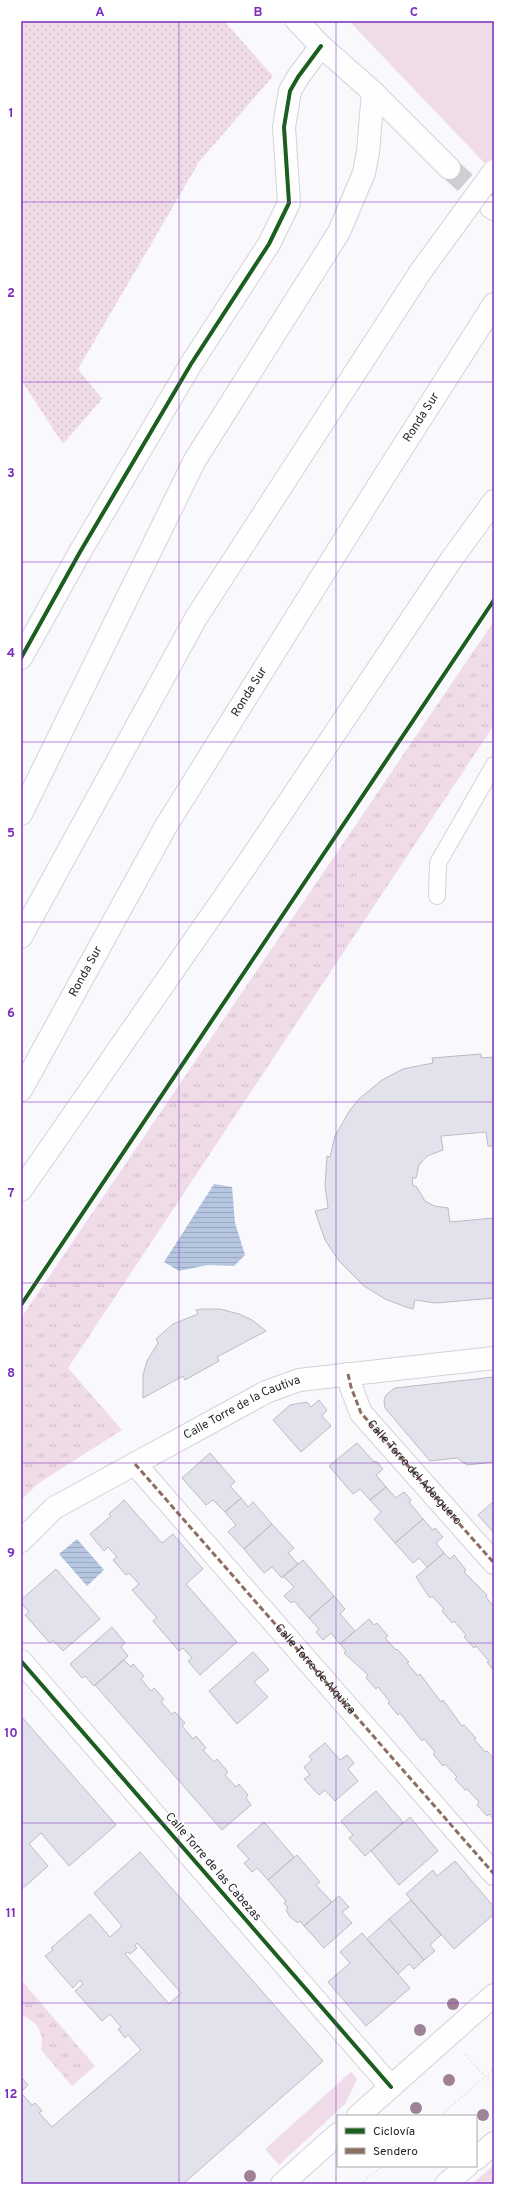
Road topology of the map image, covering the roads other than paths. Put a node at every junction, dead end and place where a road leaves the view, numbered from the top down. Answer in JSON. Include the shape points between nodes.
{"nodes":[{"id":1,"x":297,"y":21,"type":"edge"},
{"id":2,"x":321,"y":46,"type":"junction"},
{"id":3,"x":373,"y":92,"type":"junction"},
{"id":4,"x":449,"y":168,"type":"tunnel mouth"},
{"id":5,"x":494,"y":171,"type":"edge"},
{"id":6,"x":489,"y":311,"type":"edge"},
{"id":7,"x":494,"y":501,"type":"edge"},
{"id":8,"x":21,"y":658,"type":"edge"},
{"id":9,"x":494,"y":765,"type":"edge"},
{"id":10,"x":21,"y":814,"type":"edge"},
{"id":11,"x":437,"y":896,"type":"dead end"},
{"id":12,"x":21,"y":936,"type":"edge"},
{"id":13,"x":21,"y":1090,"type":"edge"},
{"id":14,"x":21,"y":1190,"type":"edge"},
{"id":15,"x":494,"y":1358,"type":"edge"},
{"id":16,"x":348,"y":1374,"type":"junction"},
{"id":17,"x":135,"y":1464,"type":"junction"},
{"id":18,"x":21,"y":1541,"type":"edge"},
{"id":19,"x":494,"y":1563,"type":"edge"},
{"id":20,"x":21,"y":1660,"type":"edge"},
{"id":21,"x":494,"y":1874,"type":"edge"},
{"id":22,"x":494,"y":1995,"type":"edge"},
{"id":23,"x":391,"y":2087,"type":"junction"},
{"id":24,"x":359,"y":2115,"type":"edge"},
{"id":25,"x":337,"y":2135,"type":"edge"},
{"id":26,"x":494,"y":2143,"type":"edge"},
{"id":27,"x":477,"y":2158,"type":"edge"},
{"id":28,"x":467,"y":2167,"type":"edge"},
{"id":29,"x":282,"y":2184,"type":"edge"},
{"id":30,"x":446,"y":2184,"type":"edge"}],
"edges":[{"from":1,"to":2,"type":"main road"},
{"from":2,"to":3,"type":"main road"},
{"from":2,"to":8,"type":"main road","via":[[290,91],[284,127],[289,203],[269,244],[191,364]]},
{"from":3,"to":4,"type":"main road"},
{"from":3,"to":10,"type":"main road","via":[[364,173],[339,232],[195,460]]},
{"from":5,"to":12,"type":"main road","bridge":true,"via":[[421,271],[196,618]]},
{"from":6,"to":13,"type":"main road","name":"Ronda Sur","via":[[166,826]]},
{"from":7,"to":14,"type":"main road","via":[[451,560],[252,857]]},
{"from":9,"to":11,"type":"lane","via":[[438,863]]},
{"from":15,"to":16,"type":"main road","name":"Calle Torre de la Cautiva"},
{"from":16,"to":17,"type":"main road","name":"Calle Torre de la Cautiva","via":[[298,1380],[266,1392]]},
{"from":16,"to":19,"type":"main road","name":"Calle Torre del Adarguero","via":[[350,1387],[361,1413]]},
{"from":17,"to":18,"type":"main road","name":"Calle Torre de la Cautiva","via":[[54,1508]]},
{"from":17,"to":21,"type":"main road","name":"Calle Torre de Alquiza"},
{"from":20,"to":23,"type":"main road","name":"Calle Torre de las Cabezas"},
{"from":22,"to":23,"type":"main road"},
{"from":23,"to":24,"type":"main road"},
{"from":25,"to":29,"type":"main road"},
{"from":26,"to":27,"type":"main road"},
{"from":28,"to":30,"type":"main road"}]}
